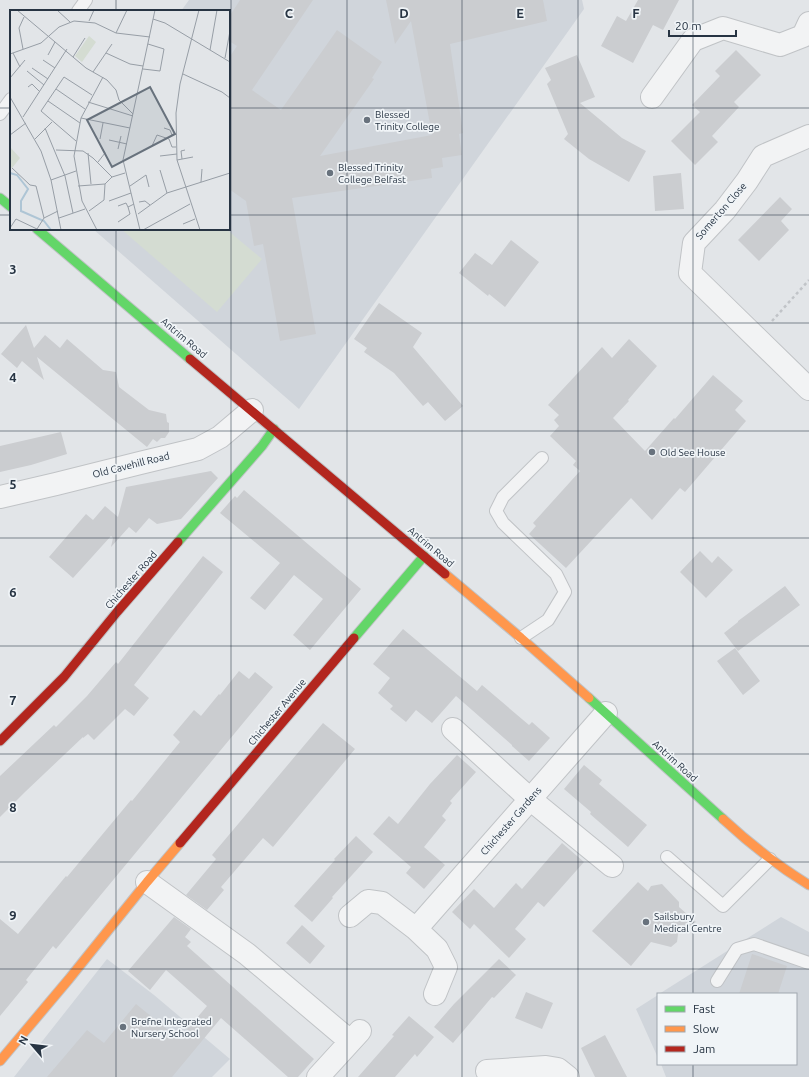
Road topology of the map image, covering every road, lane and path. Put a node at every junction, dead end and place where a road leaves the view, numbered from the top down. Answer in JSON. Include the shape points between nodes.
{"nodes":[{"id":1,"x":86,"y":0,"type":"edge"},
{"id":2,"x":79,"y":10,"type":"edge"},
{"id":3,"x":809,"y":23,"type":"edge"},
{"id":4,"x":652,"y":97,"type":"dead end"},
{"id":5,"x":10,"y":100,"type":"edge"},
{"id":6,"x":0,"y":114,"type":"edge"},
{"id":7,"x":809,"y":138,"type":"edge"},
{"id":8,"x":0,"y":198,"type":"edge"},
{"id":9,"x":10,"y":206,"type":"edge"},
{"id":10,"x":38,"y":230,"type":"edge"},
{"id":11,"x":809,"y":280,"type":"edge"},
{"id":12,"x":757,"y":338,"type":"junction"},
{"id":13,"x":809,"y":389,"type":"edge"},
{"id":14,"x":252,"y":410,"type":"junction"},
{"id":15,"x":274,"y":429,"type":"junction"},
{"id":16,"x":542,"y":458,"type":"dead end"},
{"id":17,"x":0,"y":497,"type":"edge"},
{"id":18,"x":424,"y":556,"type":"junction"},
{"id":19,"x":521,"y":638,"type":"junction"},
{"id":20,"x":606,"y":713,"type":"junction"},
{"id":21,"x":453,"y":729,"type":"dead end"},
{"id":22,"x":0,"y":741,"type":"edge"},
{"id":23,"x":530,"y":799,"type":"junction"},
{"id":24,"x":667,"y":857,"type":"dead end"},
{"id":25,"x":770,"y":859,"type":"junction"},
{"id":26,"x":612,"y":866,"type":"dead end"},
{"id":27,"x":147,"y":882,"type":"junction"},
{"id":28,"x":809,"y":885,"type":"edge"},
{"id":29,"x":350,"y":916,"type":"dead end"},
{"id":30,"x":416,"y":929,"type":"junction"},
{"id":31,"x":809,"y":963,"type":"edge"},
{"id":32,"x":717,"y":981,"type":"dead end"},
{"id":33,"x":435,"y":994,"type":"dead end"},
{"id":34,"x":0,"y":1061,"type":"edge"},
{"id":35,"x":487,"y":1071,"type":"dead end"},
{"id":36,"x":318,"y":1077,"type":"edge"},
{"id":37,"x":568,"y":1077,"type":"edge"}],
"edges":[{"from":1,"to":2,"type":"lane"},
{"from":3,"to":4,"type":"street","via":[[803,36],[780,45],[723,28],[693,40]]},
{"from":5,"to":6,"type":"lane"},
{"from":7,"to":12,"type":"street","name":"Somerton Close","via":[[762,156],[725,210],[694,243],[690,273]]},
{"from":8,"to":9,"type":"street"},
{"from":10,"to":14,"type":"street","name":"Antrim Road"},
{"from":11,"to":12,"type":"path"},
{"from":12,"to":13,"type":"street","name":"Somerton Close"},
{"from":14,"to":15,"type":"street","name":"Antrim Road"},
{"from":14,"to":17,"type":"street","name":"Old Cavehill Road","via":[[220,437],[198,449]]},
{"from":15,"to":18,"type":"street","name":"Antrim Road"},
{"from":15,"to":22,"type":"street","name":"Chichester Road","via":[[64,677]]},
{"from":16,"to":19,"type":"lane","via":[[515,483],[503,497],[496,511],[503,523],[556,574],[565,592],[548,620]]},
{"from":18,"to":19,"type":"street","name":"Antrim Road"},
{"from":18,"to":27,"type":"street","name":"Chichester Avenue"},
{"from":19,"to":20,"type":"street","name":"Antrim Road"},
{"from":20,"to":23,"type":"street","name":"Chichester Gardens"},
{"from":20,"to":25,"type":"street","name":"Antrim Road","via":[[744,839]]},
{"from":21,"to":23,"type":"street"},
{"from":23,"to":26,"type":"street"},
{"from":23,"to":30,"type":"street","name":"Chichester Gardens"},
{"from":24,"to":25,"type":"lane","via":[[722,906]]},
{"from":25,"to":28,"type":"street","name":"Antrim Road"},
{"from":27,"to":34,"type":"street","name":"Chichester Avenue"},
{"from":27,"to":36,"type":"street","via":[[355,1035]]},
{"from":29,"to":30,"type":"street","via":[[368,901],[382,903]]},
{"from":30,"to":33,"type":"street","via":[[436,949],[446,967]]},
{"from":31,"to":32,"type":"lane","via":[[754,944],[736,949]]},
{"from":35,"to":37,"type":"street","via":[[546,1067],[558,1069]]}]}
